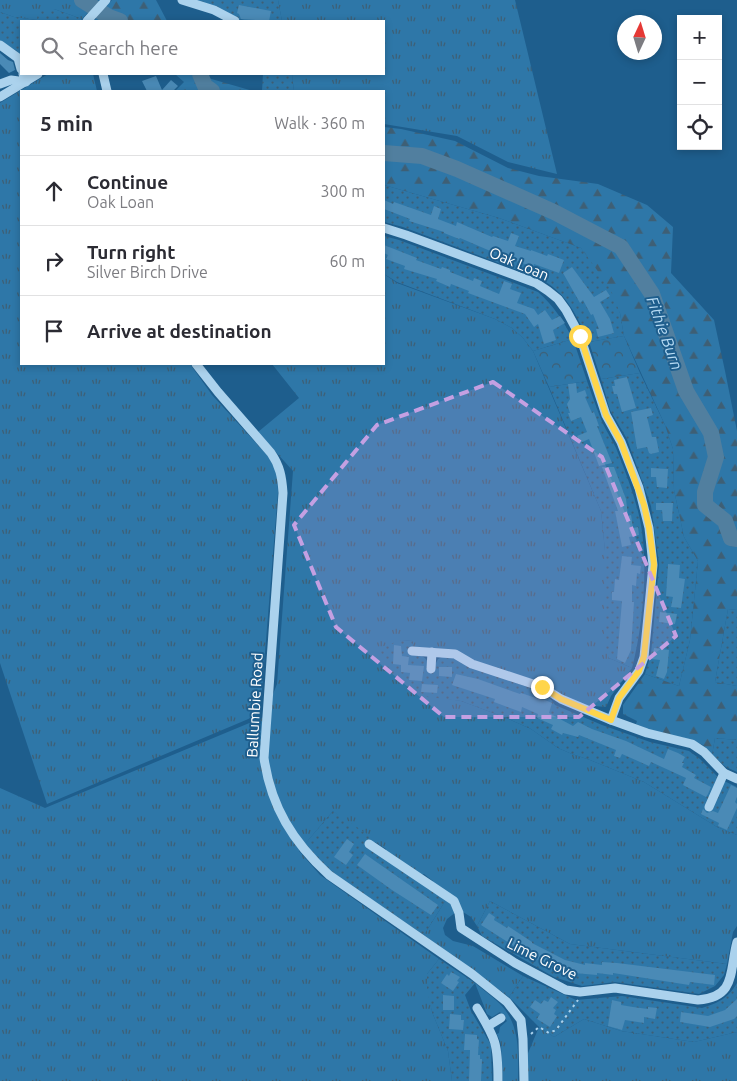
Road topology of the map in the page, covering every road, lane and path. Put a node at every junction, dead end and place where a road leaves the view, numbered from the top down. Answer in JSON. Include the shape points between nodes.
{"nodes":[{"id":1,"x":106,"y":0,"type":"edge"},
{"id":2,"x":182,"y":0,"type":"edge"},
{"id":3,"x":88,"y":20,"type":"edge"},
{"id":4,"x":233,"y":20,"type":"edge"},
{"id":5,"x":0,"y":45,"type":"edge"},
{"id":6,"x":20,"y":65,"type":"edge"},
{"id":7,"x":103,"y":75,"type":"edge"},
{"id":8,"x":24,"y":78,"type":"edge"},
{"id":9,"x":0,"y":84,"type":"edge"},
{"id":10,"x":107,"y":90,"type":"edge"},
{"id":11,"x":0,"y":98,"type":"edge"},
{"id":12,"x":385,"y":228,"type":"edge"},
{"id":13,"x":197,"y":365,"type":"edge"},
{"id":14,"x":412,"y":651,"type":"dead end"},
{"id":15,"x":432,"y":652,"type":"junction"},
{"id":16,"x":431,"y":669,"type":"dead end"},
{"id":17,"x":611,"y":720,"type":"junction"},
{"id":18,"x":724,"y":772,"type":"junction"},
{"id":19,"x":737,"y":779,"type":"edge"},
{"id":20,"x":708,"y":807,"type":"dead end"},
{"id":21,"x":369,"y":844,"type":"dead end"},
{"id":22,"x":737,"y":942,"type":"edge"},
{"id":23,"x":583,"y":992,"type":"junction"},
{"id":24,"x":476,"y":1008,"type":"dead end"},
{"id":25,"x":501,"y":1018,"type":"dead end"},
{"id":26,"x":488,"y":1026,"type":"junction"},
{"id":27,"x":524,"y":1038,"type":"dead end"},
{"id":28,"x":498,"y":1081,"type":"edge"},
{"id":29,"x":524,"y":1081,"type":"edge"}],
"edges":[{"from":1,"to":3,"type":"street"},
{"from":2,"to":4,"type":"street"},
{"from":5,"to":6,"type":"street","via":[[18,58]]},
{"from":7,"to":10,"type":"street"},
{"from":8,"to":9,"type":"street"},
{"from":8,"to":11,"type":"street"},
{"from":12,"to":17,"type":"street","name":"Oak Loan","via":[[536,283],[558,299],[580,336],[606,415],[621,442],[644,505],[654,564],[644,656],[639,671],[619,698]]},
{"from":13,"to":29,"type":"street","name":"Ballumbie Road","via":[[271,453],[282,475],[264,758],[267,780],[279,811],[311,859],[329,875],[507,1002],[521,1020]]},
{"from":14,"to":15,"type":"street"},
{"from":15,"to":16,"type":"street"},
{"from":15,"to":17,"type":"street","via":[[455,654],[472,664],[542,687],[561,699]]},
{"from":17,"to":18,"type":"street","via":[[692,744]]},
{"from":18,"to":19,"type":"street"},
{"from":18,"to":20,"type":"street"},
{"from":21,"to":23,"type":"street","name":"Lime Grove","via":[[454,901],[460,913],[461,928],[552,983],[566,990]]},
{"from":22,"to":23,"type":"street","name":"Lime Grove","via":[[729,983],[722,993],[711,999],[615,988]]},
{"from":23,"to":27,"type":"path","via":[[556,1030],[549,1033],[540,1027]]},
{"from":24,"to":26,"type":"street"},
{"from":25,"to":26,"type":"street"},
{"from":26,"to":28,"type":"street","via":[[497,1045]]}]}
